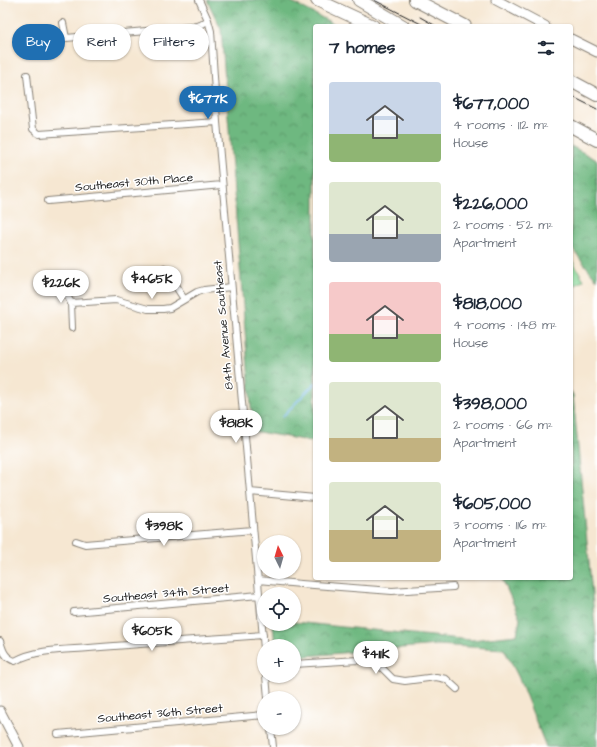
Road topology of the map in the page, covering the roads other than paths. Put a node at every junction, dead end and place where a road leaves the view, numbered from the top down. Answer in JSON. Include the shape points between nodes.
{"nodes":[{"id":1,"x":199,"y":0,"type":"edge"},
{"id":2,"x":317,"y":0,"type":"edge"},
{"id":3,"x":328,"y":0,"type":"edge"},
{"id":4,"x":359,"y":0,"type":"edge"},
{"id":5,"x":415,"y":0,"type":"edge"},
{"id":6,"x":496,"y":0,"type":"edge"},
{"id":7,"x":208,"y":20,"type":"junction"},
{"id":8,"x":63,"y":22,"type":"dead end"},
{"id":9,"x":370,"y":24,"type":"edge"},
{"id":10,"x":370,"y":24,"type":"edge"},
{"id":11,"x":400,"y":24,"type":"edge"},
{"id":12,"x":461,"y":24,"type":"edge"},
{"id":13,"x":541,"y":24,"type":"edge"},
{"id":14,"x":573,"y":40,"type":"edge"},
{"id":15,"x":597,"y":52,"type":"edge"},
{"id":16,"x":27,"y":75,"type":"dead end"},
{"id":17,"x":573,"y":82,"type":"edge"},
{"id":18,"x":597,"y":95,"type":"edge"},
{"id":19,"x":217,"y":122,"type":"junction"},
{"id":20,"x":573,"y":127,"type":"edge"},
{"id":21,"x":597,"y":140,"type":"edge"},
{"id":22,"x":222,"y":185,"type":"junction"},
{"id":23,"x":48,"y":201,"type":"dead end"},
{"id":24,"x":164,"y":268,"type":"dead end"},
{"id":25,"x":57,"y":277,"type":"dead end"},
{"id":26,"x":231,"y":287,"type":"junction"},
{"id":27,"x":184,"y":299,"type":"junction"},
{"id":28,"x":71,"y":303,"type":"junction"},
{"id":29,"x":72,"y":328,"type":"dead end"},
{"id":30,"x":250,"y":492,"type":"junction"},
{"id":31,"x":313,"y":498,"type":"edge"},
{"id":32,"x":253,"y":530,"type":"junction"},
{"id":33,"x":76,"y":541,"type":"dead end"},
{"id":34,"x":258,"y":580,"type":"junction"},
{"id":35,"x":258,"y":587,"type":"edge"},
{"id":36,"x":453,"y":587,"type":"dead end"},
{"id":37,"x":257,"y":595,"type":"edge"},
{"id":38,"x":74,"y":612,"type":"dead end"},
{"id":39,"x":263,"y":631,"type":"edge"},
{"id":40,"x":263,"y":635,"type":"junction"},
{"id":41,"x":263,"y":639,"type":"edge"},
{"id":42,"x":0,"y":641,"type":"edge"},
{"id":43,"x":301,"y":664,"type":"edge"},
{"id":44,"x":457,"y":689,"type":"dead end"},
{"id":45,"x":0,"y":711,"type":"edge"},
{"id":46,"x":257,"y":716,"type":"edge"},
{"id":47,"x":58,"y":734,"type":"dead end"},
{"id":48,"x":272,"y":735,"type":"edge"},
{"id":49,"x":19,"y":747,"type":"edge"},
{"id":50,"x":273,"y":747,"type":"edge"}],
"edges":[{"from":1,"to":7,"type":"street","name":"84th Avenue Southeast"},
{"from":2,"to":9,"type":"highway"},
{"from":3,"to":10,"type":"highway"},
{"from":4,"to":11,"type":"highway"},
{"from":5,"to":12,"type":"highway"},
{"from":6,"to":13,"type":"street"},
{"from":7,"to":8,"type":"street","via":[[192,27],[66,38]]},
{"from":7,"to":19,"type":"street","name":"84th Avenue Southeast","via":[[213,42]]},
{"from":14,"to":15,"type":"street"},
{"from":16,"to":19,"type":"street","via":[[31,122],[33,129],[39,134]]},
{"from":17,"to":18,"type":"highway"},
{"from":19,"to":22,"type":"street","name":"84th Avenue Southeast"},
{"from":20,"to":21,"type":"highway"},
{"from":22,"to":23,"type":"street","name":"Southeast 30th Place"},
{"from":22,"to":26,"type":"street","name":"84th Avenue Southeast"},
{"from":24,"to":27,"type":"street"},
{"from":25,"to":28,"type":"street"},
{"from":26,"to":27,"type":"street","via":[[204,290]]},
{"from":26,"to":30,"type":"street","name":"84th Avenue Southeast"},
{"from":27,"to":28,"type":"street","via":[[170,308],[163,309],[148,309],[116,300]]},
{"from":28,"to":29,"type":"street"},
{"from":30,"to":31,"type":"street"},
{"from":30,"to":32,"type":"street","name":"84th Avenue Southeast"},
{"from":32,"to":33,"type":"street","via":[[86,544]]},
{"from":32,"to":34,"type":"street","name":"84th Avenue Southeast"},
{"from":34,"to":35,"type":"street","name":"84th Avenue Southeast"},
{"from":34,"to":36,"type":"street","via":[[392,591]]},
{"from":37,"to":38,"type":"street","name":"Southeast 34th Street"},
{"from":39,"to":40,"type":"street","name":"84th Avenue Southeast"},
{"from":40,"to":41,"type":"street","name":"84th Avenue Southeast"},
{"from":40,"to":42,"type":"street","via":[[41,653],[24,656],[15,661],[4,654]]},
{"from":43,"to":44,"type":"street","via":[[358,660],[376,662],[393,679],[405,681],[436,677],[446,679]]},
{"from":45,"to":49,"type":"street"},
{"from":46,"to":47,"type":"street","name":"Southeast 36th Street"},
{"from":48,"to":50,"type":"street"}]}
